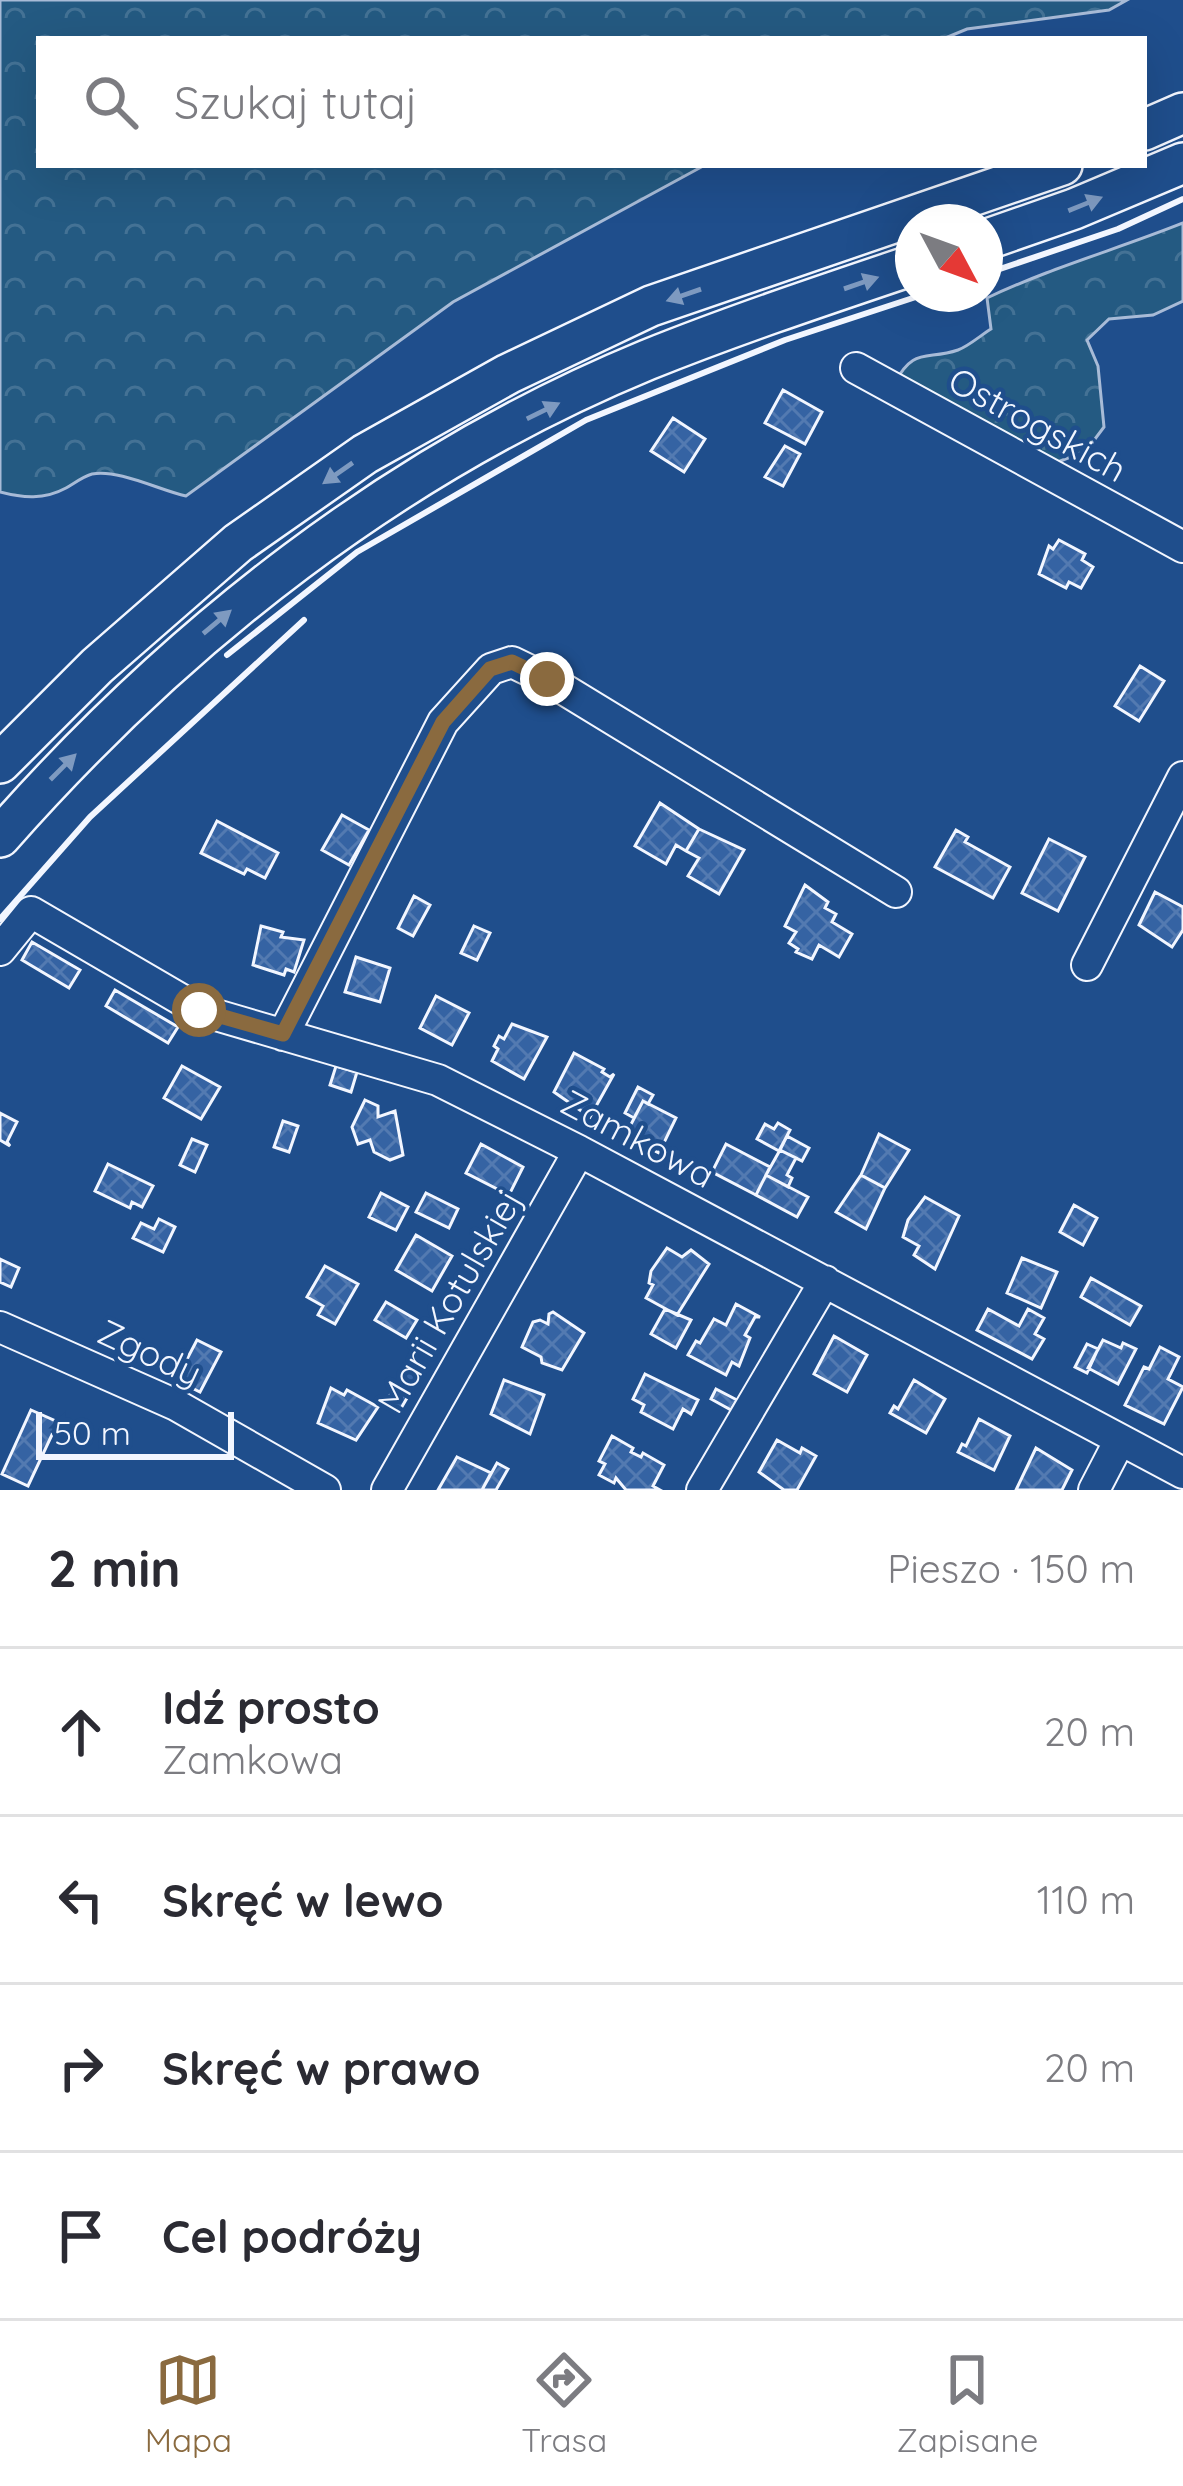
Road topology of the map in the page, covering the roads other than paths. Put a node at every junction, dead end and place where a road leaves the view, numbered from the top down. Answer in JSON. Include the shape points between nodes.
{"nodes":[{"id":1,"x":1183,"y":113,"type":"edge"},
{"id":2,"x":1147,"y":129,"type":"edge"},
{"id":3,"x":1183,"y":163,"type":"edge"},
{"id":4,"x":1053,"y":168,"type":"edge"},
{"id":5,"x":1003,"y":234,"type":"edge"},
{"id":6,"x":895,"y":272,"type":"edge"},
{"id":7,"x":856,"y":368,"type":"dead end"},
{"id":8,"x":1183,"y":548,"type":"edge"},
{"id":9,"x":0,"y":763,"type":"edge"},
{"id":10,"x":1183,"y":777,"type":"edge"},
{"id":11,"x":0,"y":837,"type":"edge"},
{"id":12,"x":896,"y":892,"type":"dead end"},
{"id":13,"x":0,"y":950,"type":"edge"},
{"id":14,"x":1087,"y":965,"type":"dead end"},
{"id":15,"x":283,"y":1034,"type":"junction"},
{"id":16,"x":580,"y":1150,"type":"junction"},
{"id":17,"x":824,"y":1281,"type":"junction"},
{"id":18,"x":4,"y":1337,"type":"edge"},
{"id":19,"x":1120,"y":1440,"type":"junction"},
{"id":20,"x":1183,"y":1473,"type":"edge"},
{"id":21,"x":326,"y":1490,"type":"edge"},
{"id":22,"x":387,"y":1490,"type":"edge"},
{"id":23,"x":702,"y":1490,"type":"edge"},
{"id":24,"x":1094,"y":1490,"type":"edge"}],
"edges":[{"from":1,"to":2,"type":"main road"},
{"from":5,"to":3,"type":"main road","one_way":true},
{"from":4,"to":9,"type":"main road","one_way":true,"via":[[651,306],[365,454],[238,543]]},
{"from":11,"to":6,"type":"main road","one_way":true,"via":[[202,635],[405,485],[645,362]]},
{"from":7,"to":8,"type":"street","name":"Ostrogskich"},
{"from":10,"to":14,"type":"street"},
{"from":12,"to":15,"type":"street","via":[[512,662],[490,669],[443,722]]},
{"from":13,"to":15,"type":"street","name":"Zamkowa","via":[[31,912],[199,1010]]},
{"from":15,"to":16,"type":"street","name":"Zamkowa","via":[[438,1080]]},
{"from":16,"to":17,"type":"street","name":"Zamkowa"},
{"from":16,"to":22,"type":"street","name":"Marii Kotulskiej"},
{"from":17,"to":19,"type":"street","name":"Zamkowa"},
{"from":17,"to":23,"type":"street"},
{"from":18,"to":21,"type":"street","name":"Zgody","via":[[176,1405]]},
{"from":19,"to":20,"type":"street","name":"Zamkowa"},
{"from":19,"to":24,"type":"street"}]}
